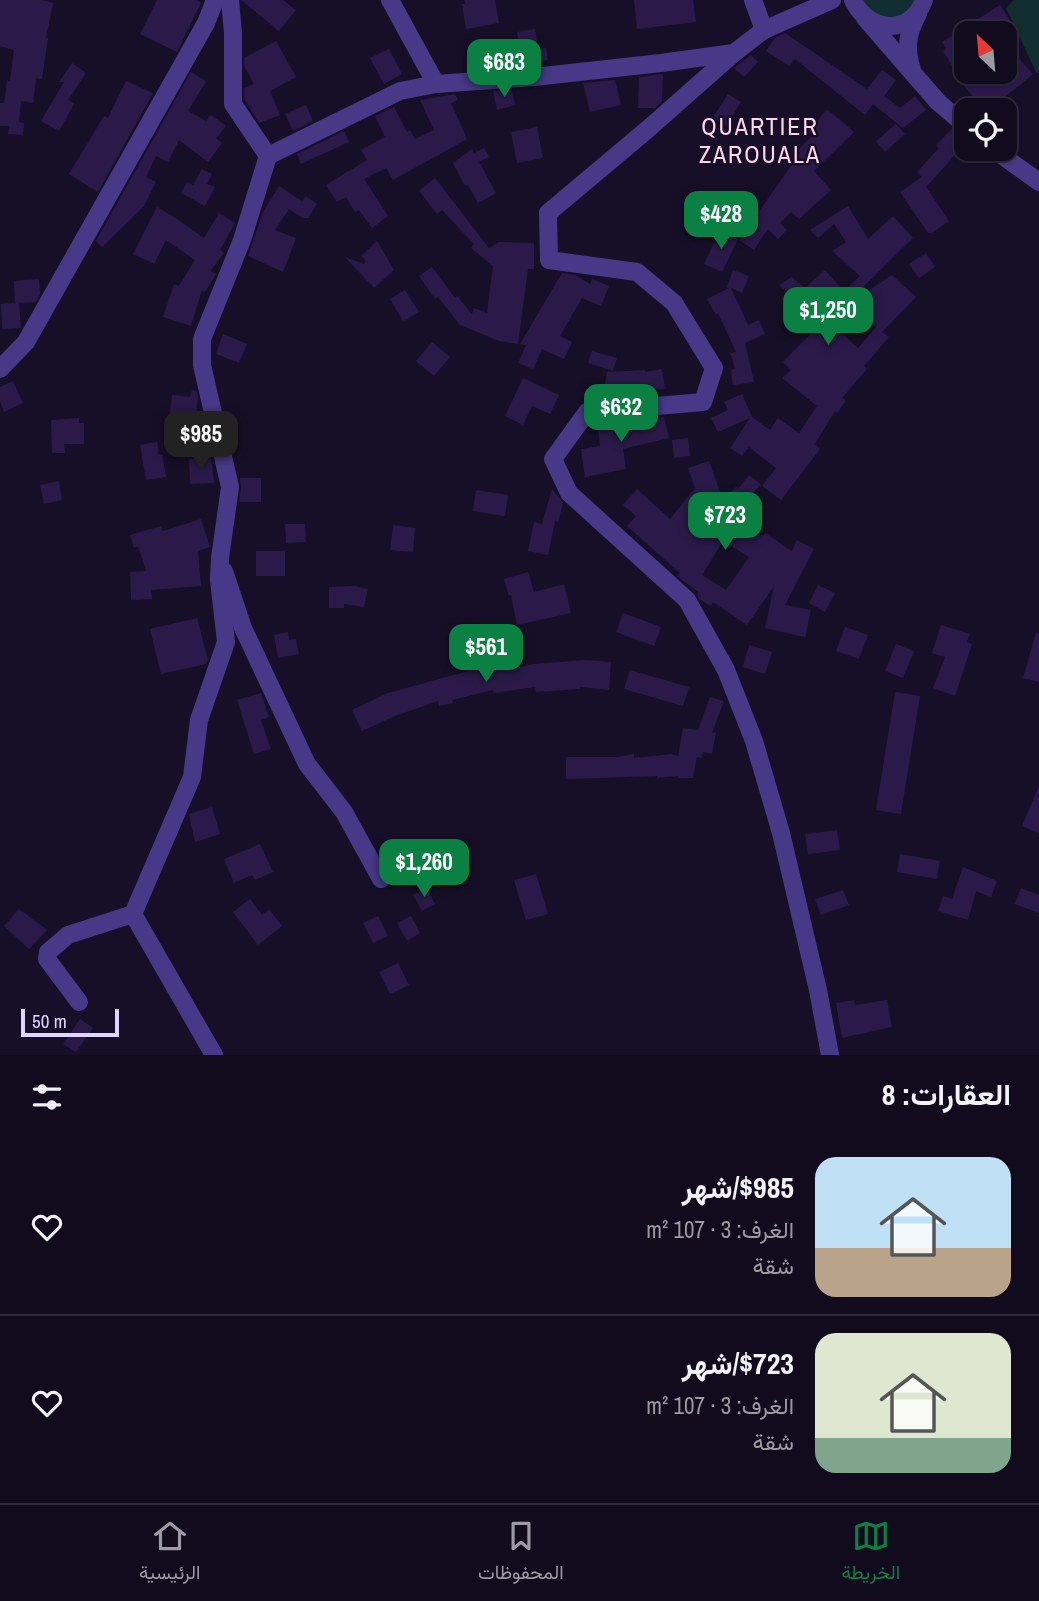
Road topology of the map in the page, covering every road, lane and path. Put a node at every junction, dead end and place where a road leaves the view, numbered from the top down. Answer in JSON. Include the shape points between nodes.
{"nodes":[{"id":1,"x":215,"y":0,"type":"edge"},
{"id":2,"x":230,"y":0,"type":"edge"},
{"id":3,"x":390,"y":0,"type":"edge"},
{"id":4,"x":752,"y":0,"type":"edge"},
{"id":5,"x":832,"y":0,"type":"edge"},
{"id":6,"x":853,"y":0,"type":"edge"},
{"id":7,"x":923,"y":2,"type":"edge"},
{"id":8,"x":865,"y":18,"type":"junction"},
{"id":9,"x":764,"y":30,"type":"junction"},
{"id":10,"x":734,"y":53,"type":"junction"},
{"id":11,"x":913,"y":73,"type":"junction"},
{"id":12,"x":436,"y":83,"type":"junction"},
{"id":13,"x":954,"y":116,"type":"edge"},
{"id":14,"x":268,"y":156,"type":"junction"},
{"id":15,"x":1010,"y":161,"type":"edge"},
{"id":16,"x":1039,"y":182,"type":"edge"},
{"id":17,"x":0,"y":369,"type":"edge"},
{"id":18,"x":220,"y":558,"type":"junction"},
{"id":19,"x":382,"y":879,"type":"dead end"},
{"id":20,"x":133,"y":914,"type":"junction"},
{"id":21,"x":79,"y":1002,"type":"dead end"},
{"id":22,"x":214,"y":1055,"type":"edge"},
{"id":23,"x":830,"y":1055,"type":"edge"}],
"edges":[{"from":1,"to":17,"type":"street","via":[[26,342]]},
{"from":2,"to":14,"type":"street","via":[[233,104]]},
{"from":3,"to":12,"type":"street"},
{"from":4,"to":9,"type":"street"},
{"from":5,"to":9,"type":"street"},
{"from":6,"to":8,"type":"street"},
{"from":7,"to":8,"type":"street","via":[[908,21],[897,25],[875,24]]},
{"from":7,"to":11,"type":"street","via":[[906,43]]},
{"from":8,"to":11,"type":"street"},
{"from":9,"to":10,"type":"street"},
{"from":10,"to":12,"type":"street","via":[[534,77]]},
{"from":10,"to":23,"type":"street","via":[[548,213],[549,260],[637,272],[674,303],[713,368],[703,402],[587,412],[553,459],[569,493],[687,600],[726,670],[754,741],[780,833]]},
{"from":11,"to":13,"type":"street"},
{"from":12,"to":14,"type":"street","via":[[400,91]]},
{"from":14,"to":18,"type":"street","via":[[242,240],[202,339],[202,365],[230,487]]},
{"from":15,"to":16,"type":"street"},
{"from":18,"to":19,"type":"street","via":[[243,628],[307,764],[344,812]]},
{"from":18,"to":20,"type":"street","via":[[226,642],[200,720],[192,777]]},
{"from":20,"to":21,"type":"street","via":[[68,935],[48,952],[47,959]]},
{"from":20,"to":22,"type":"street"}]}
